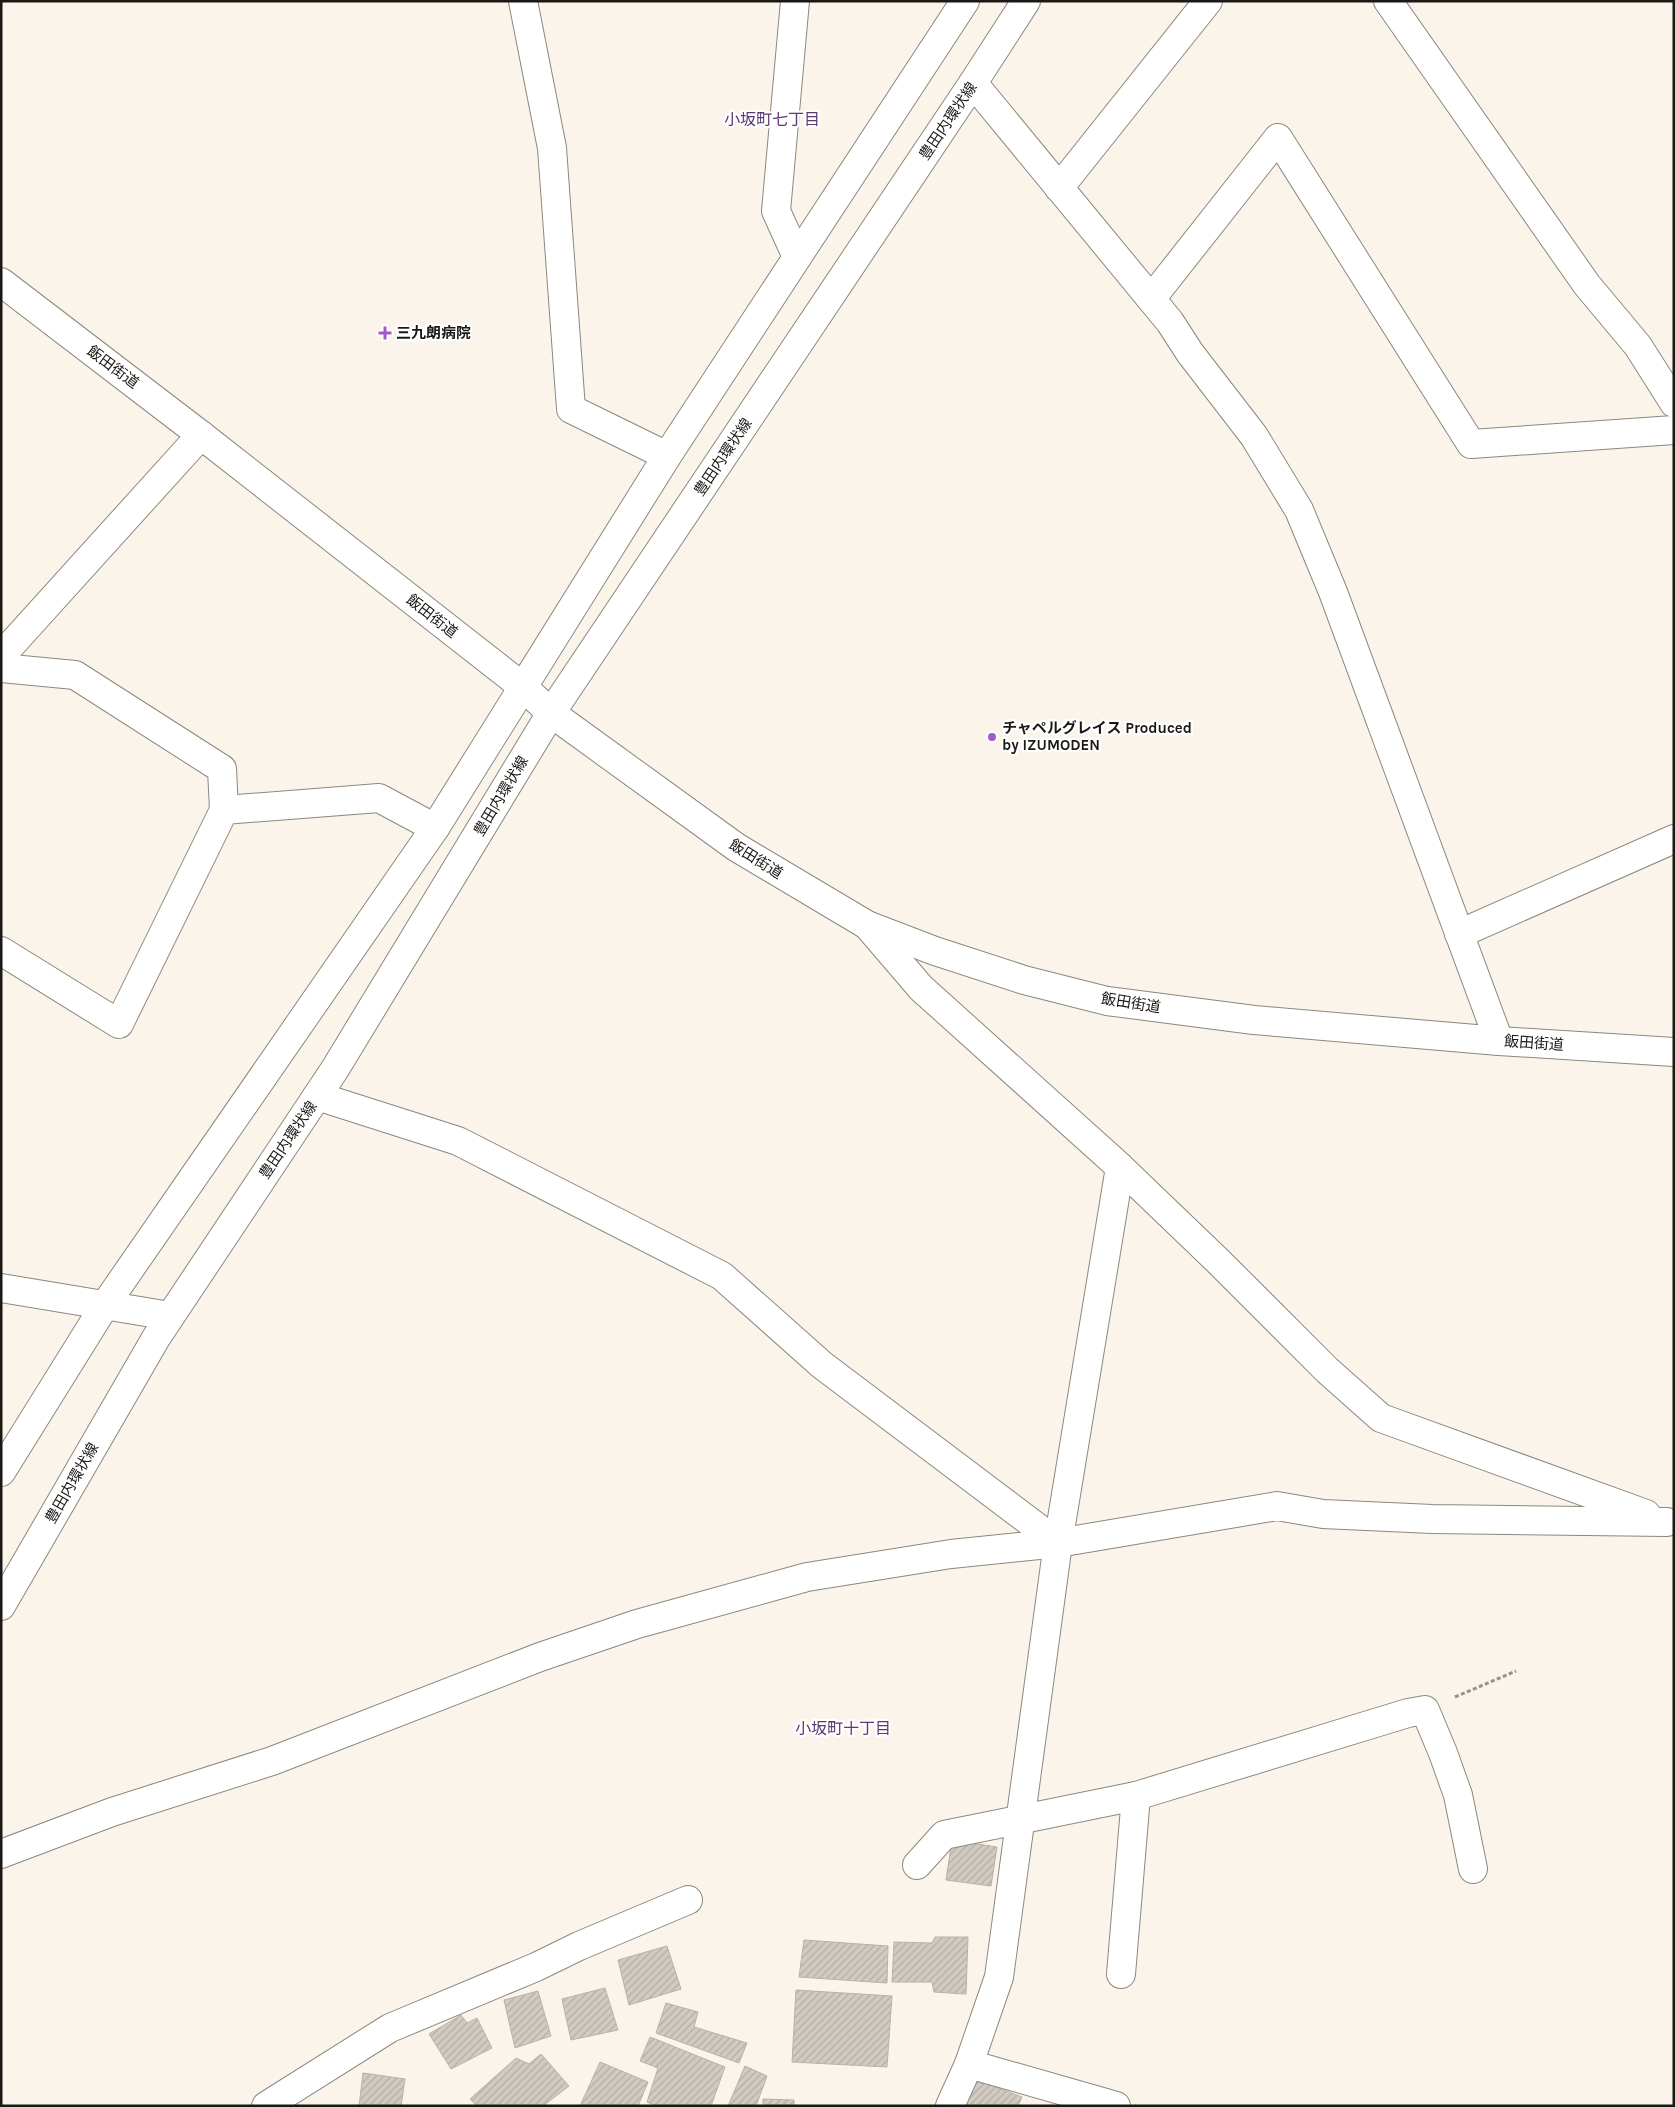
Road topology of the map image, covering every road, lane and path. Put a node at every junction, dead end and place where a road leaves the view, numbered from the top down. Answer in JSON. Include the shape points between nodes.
{"nodes":[{"id":1,"x":523,"y":1,"type":"edge"},
{"id":2,"x":796,"y":1,"type":"edge"},
{"id":3,"x":965,"y":1,"type":"edge"},
{"id":4,"x":1026,"y":1,"type":"edge"},
{"id":5,"x":1208,"y":1,"type":"edge"},
{"id":6,"x":1388,"y":1,"type":"edge"},
{"id":7,"x":973,"y":83,"type":"junction"},
{"id":8,"x":1059,"y":188,"type":"junction"},
{"id":9,"x":797,"y":257,"type":"junction"},
{"id":10,"x":1,"y":282,"type":"edge"},
{"id":11,"x":1151,"y":299,"type":"junction"},
{"id":12,"x":1674,"y":403,"type":"edge"},
{"id":13,"x":1674,"y":430,"type":"edge"},
{"id":14,"x":201,"y":435,"type":"junction"},
{"id":15,"x":667,"y":456,"type":"junction"},
{"id":16,"x":1,"y":656,"type":"edge"},
{"id":17,"x":1,"y":668,"type":"edge"},
{"id":18,"x":523,"y":687,"type":"junction"},
{"id":19,"x":551,"y":713,"type":"junction"},
{"id":20,"x":224,"y":810,"type":"junction"},
{"id":21,"x":435,"y":828,"type":"junction"},
{"id":22,"x":1674,"y":840,"type":"edge"},
{"id":23,"x":867,"y":925,"type":"junction"},
{"id":24,"x":1459,"y":934,"type":"junction"},
{"id":25,"x":1,"y":951,"type":"edge"},
{"id":26,"x":1499,"y":1041,"type":"junction"},
{"id":27,"x":1674,"y":1052,"type":"edge"},
{"id":28,"x":317,"y":1096,"type":"junction"},
{"id":29,"x":1120,"y":1167,"type":"junction"},
{"id":30,"x":1,"y":1288,"type":"edge"},
{"id":31,"x":105,"y":1305,"type":"junction"},
{"id":32,"x":170,"y":1316,"type":"junction"},
{"id":33,"x":4,"y":1465,"type":"edge"},
{"id":34,"x":1670,"y":1523,"type":"edge"},
{"id":35,"x":1058,"y":1543,"type":"junction"},
{"id":36,"x":1,"y":1606,"type":"edge"},
{"id":37,"x":1516,"y":1671,"type":"dead end"},
{"id":38,"x":1425,"y":1710,"type":"junction"},
{"id":39,"x":1136,"y":1796,"type":"junction"},
{"id":40,"x":1020,"y":1820,"type":"junction"},
{"id":41,"x":1,"y":1854,"type":"edge"},
{"id":42,"x":917,"y":1865,"type":"dead end"},
{"id":43,"x":1473,"y":1869,"type":"dead end"},
{"id":44,"x":688,"y":1900,"type":"dead end"},
{"id":45,"x":1121,"y":1974,"type":"dead end"},
{"id":46,"x":970,"y":2064,"type":"junction"},
{"id":47,"x":266,"y":2106,"type":"edge"},
{"id":48,"x":950,"y":2106,"type":"edge"},
{"id":49,"x":1116,"y":2106,"type":"edge"}],
"edges":[{"from":1,"to":15,"type":"street","via":[[552,148],[571,409]]},
{"from":2,"to":9,"type":"street","via":[[776,211]]},
{"from":3,"to":9,"type":"street"},
{"from":4,"to":7,"type":"street","name":"豊田内環状線"},
{"from":5,"to":8,"type":"street"},
{"from":6,"to":12,"type":"street","via":[[1587,285],[1638,346]]},
{"from":7,"to":8,"type":"street"},
{"from":7,"to":19,"type":"street","name":"豊田内環状線"},
{"from":8,"to":11,"type":"street"},
{"from":9,"to":15,"type":"street"},
{"from":10,"to":14,"type":"street","name":"飯田街道"},
{"from":11,"to":13,"type":"street","via":[[1278,138],[1471,444]]},
{"from":11,"to":24,"type":"street","via":[[1254,436],[1299,510],[1333,592]]},
{"from":14,"to":16,"type":"street"},
{"from":14,"to":18,"type":"street","name":"飯田街道"},
{"from":15,"to":18,"type":"street"},
{"from":17,"to":20,"type":"street","via":[[75,675],[108,696],[222,769]]},
{"from":18,"to":19,"type":"street","name":"飯田街道"},
{"from":18,"to":21,"type":"street"},
{"from":19,"to":23,"type":"street","name":"飯田街道","via":[[736,847]]},
{"from":19,"to":28,"type":"street","name":"豊田内環状線"},
{"from":20,"to":21,"type":"street","via":[[379,798]]},
{"from":20,"to":25,"type":"street","via":[[118,1024]]},
{"from":21,"to":31,"type":"street"},
{"from":22,"to":24,"type":"street"},
{"from":23,"to":26,"type":"street","name":"飯田街道","via":[[1024,980],[1107,1001],[1254,1020]]},
{"from":23,"to":29,"type":"street","via":[[921,988]]},
{"from":24,"to":26,"type":"street"},
{"from":26,"to":27,"type":"street","name":"飯田街道"},
{"from":28,"to":32,"type":"street","name":"豊田内環状線"},
{"from":28,"to":35,"type":"street","via":[[458,1141],[722,1276],[822,1365]]},
{"from":29,"to":34,"type":"street","via":[[1327,1370],[1381,1418]]},
{"from":29,"to":35,"type":"street"},
{"from":30,"to":31,"type":"street"},
{"from":31,"to":32,"type":"street"},
{"from":31,"to":33,"type":"street"},
{"from":32,"to":36,"type":"street","name":"豊田内環状線"},
{"from":34,"to":35,"type":"street","via":[[1432,1519],[1323,1514],[1277,1506]]},
{"from":35,"to":40,"type":"street"},
{"from":35,"to":41,"type":"street","via":[[951,1554],[807,1577],[637,1624],[540,1657],[272,1761],[112,1812]]},
{"from":37,"to":38,"type":"path"},
{"from":38,"to":39,"type":"street"},
{"from":38,"to":43,"type":"street","via":[[1458,1795]]},
{"from":39,"to":40,"type":"street"},
{"from":39,"to":45,"type":"street"},
{"from":40,"to":42,"type":"street","via":[[944,1835]]},
{"from":40,"to":46,"type":"street","via":[[999,1977]]},
{"from":44,"to":47,"type":"street","via":[[390,2028]]},
{"from":46,"to":48,"type":"street"},
{"from":46,"to":49,"type":"street"}]}
